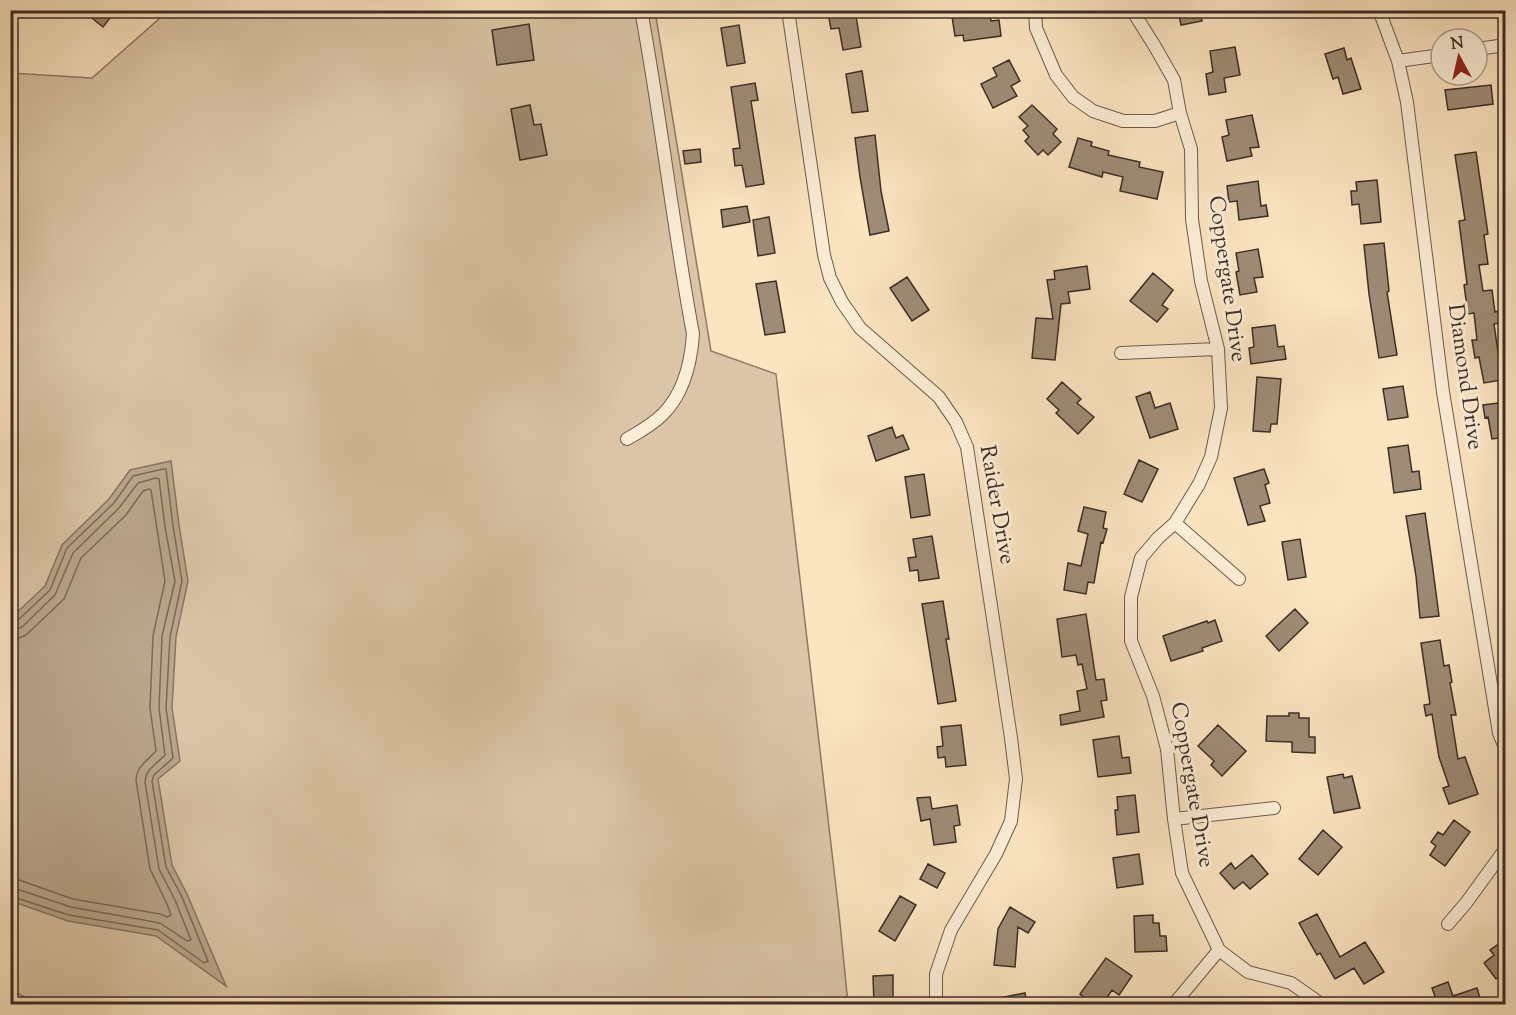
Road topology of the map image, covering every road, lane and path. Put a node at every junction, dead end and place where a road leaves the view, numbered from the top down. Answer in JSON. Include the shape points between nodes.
{"nodes":[{"id":1,"x":641,"y":10,"type":"edge"},
{"id":2,"x":788,"y":10,"type":"edge"},
{"id":3,"x":1035,"y":10,"type":"edge"},
{"id":4,"x":1131,"y":10,"type":"edge"},
{"id":5,"x":1379,"y":10,"type":"edge"},
{"id":6,"x":1506,"y":45,"type":"edge"},
{"id":7,"x":1489,"y":47,"type":"edge"},
{"id":8,"x":1429,"y":57,"type":"edge"},
{"id":9,"x":1398,"y":61,"type":"junction"},
{"id":10,"x":1180,"y":113,"type":"junction"},
{"id":11,"x":1218,"y":348,"type":"junction"},
{"id":12,"x":1121,"y":353,"type":"dead end"},
{"id":13,"x":627,"y":439,"type":"dead end"},
{"id":14,"x":1175,"y":524,"type":"junction"},
{"id":15,"x":1239,"y":579,"type":"dead end"},
{"id":16,"x":1506,"y":750,"type":"edge"},
{"id":17,"x":1274,"y":808,"type":"dead end"},
{"id":18,"x":1174,"y":819,"type":"junction"},
{"id":19,"x":1506,"y":848,"type":"edge"},
{"id":20,"x":1448,"y":924,"type":"dead end"},
{"id":21,"x":1219,"y":950,"type":"junction"},
{"id":22,"x":936,"y":1005,"type":"edge"},
{"id":23,"x":1174,"y":1005,"type":"edge"},
{"id":24,"x":1321,"y":1005,"type":"edge"}],
"edges":[{"from":1,"to":13,"type":"street","via":[[693,334],[683,386],[662,415]]},
{"from":2,"to":22,"type":"street","name":"Raider Drive","via":[[830,278],[860,328],[939,397],[956,422],[966,447],[1011,738],[1016,779],[1011,821],[951,930],[936,974]]},
{"from":3,"to":10,"type":"street","via":[[1036,28],[1056,75],[1073,97],[1093,111],[1123,122],[1155,121]]},
{"from":4,"to":10,"type":"street","name":"Coppergate Drive","via":[[1174,80]]},
{"from":5,"to":9,"type":"street","name":"Diamond Drive"},
{"from":6,"to":7,"type":"street"},
{"from":8,"to":9,"type":"street"},
{"from":9,"to":16,"type":"street","name":"Diamond Drive","via":[[1407,102],[1443,393],[1499,733]]},
{"from":10,"to":11,"type":"street","name":"Coppergate Drive","via":[[1191,149],[1192,219],[1201,281]]},
{"from":11,"to":12,"type":"street"},
{"from":11,"to":14,"type":"street","name":"Coppergate Drive","via":[[1221,408],[1211,457]]},
{"from":14,"to":15,"type":"street"},
{"from":14,"to":18,"type":"street","name":"Coppergate Drive","via":[[1141,558],[1131,597],[1131,641],[1153,696],[1167,749]]},
{"from":17,"to":18,"type":"street"},
{"from":18,"to":21,"type":"street","name":"Coppergate Drive","via":[[1182,873]]},
{"from":19,"to":20,"type":"street"},
{"from":21,"to":23,"type":"street"},
{"from":21,"to":24,"type":"street","name":"Coppergate Drive","via":[[1248,972],[1292,983]]}]}
